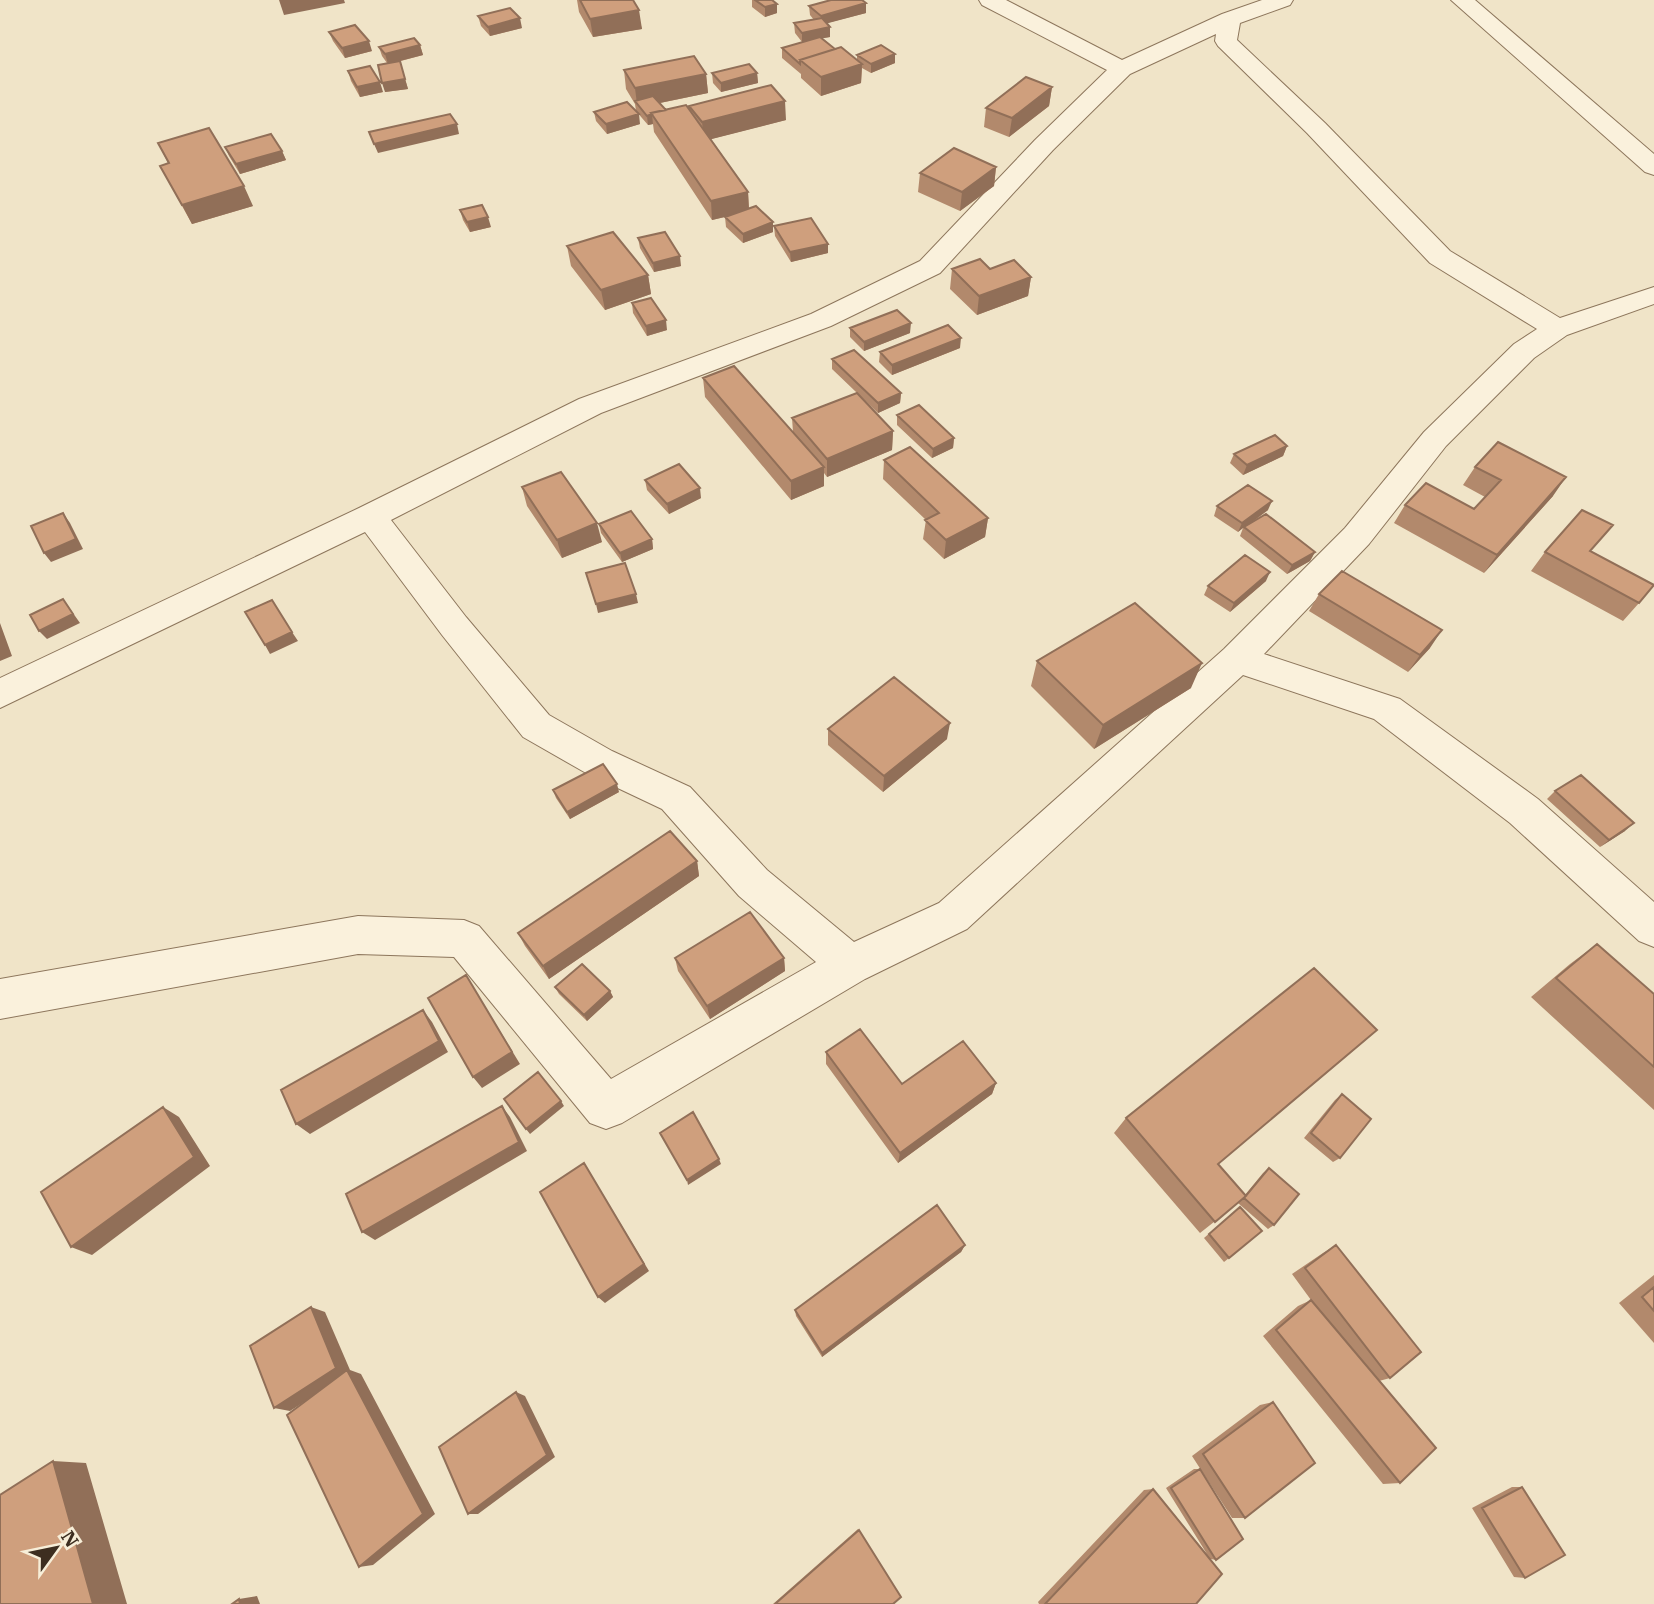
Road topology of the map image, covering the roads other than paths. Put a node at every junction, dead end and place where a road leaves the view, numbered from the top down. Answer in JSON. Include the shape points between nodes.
{"nodes":[{"id":1,"x":990,"y":0,"type":"edge"},
{"id":2,"x":1282,"y":0,"type":"edge"},
{"id":3,"x":1462,"y":0,"type":"edge"},
{"id":4,"x":1230,"y":19,"type":"junction"},
{"id":5,"x":1122,"y":69,"type":"junction"},
{"id":6,"x":1654,"y":167,"type":"edge"},
{"id":7,"x":1654,"y":295,"type":"edge"},
{"id":8,"x":1556,"y":329,"type":"junction"},
{"id":9,"x":370,"y":516,"type":"junction"},
{"id":10,"x":1237,"y":659,"type":"junction"},
{"id":11,"x":0,"y":694,"type":"edge"},
{"id":12,"x":1654,"y":928,"type":"edge"},
{"id":13,"x":849,"y":965,"type":"junction"},
{"id":14,"x":0,"y":999,"type":"edge"}],
"edges":[{"from":1,"to":5,"type":"street"},
{"from":2,"to":4,"type":"street"},
{"from":3,"to":6,"type":"street"},
{"from":4,"to":5,"type":"street"},
{"from":4,"to":8,"type":"street","via":[[1226,41],[1440,257]]},
{"from":5,"to":9,"type":"street","via":[[930,267],[821,320],[590,406]]},
{"from":7,"to":8,"type":"street"},
{"from":8,"to":10,"type":"street","via":[[1524,351],[1436,439],[1357,536]]},
{"from":9,"to":11,"type":"street"},
{"from":9,"to":13,"type":"street","via":[[537,726],[676,798],[753,883]]},
{"from":10,"to":12,"type":"street","via":[[1387,709],[1524,811]]},
{"from":10,"to":13,"type":"street","via":[[953,916]]},
{"from":13,"to":14,"type":"street","via":[[606,1107],[464,939],[358,935]]}]}
